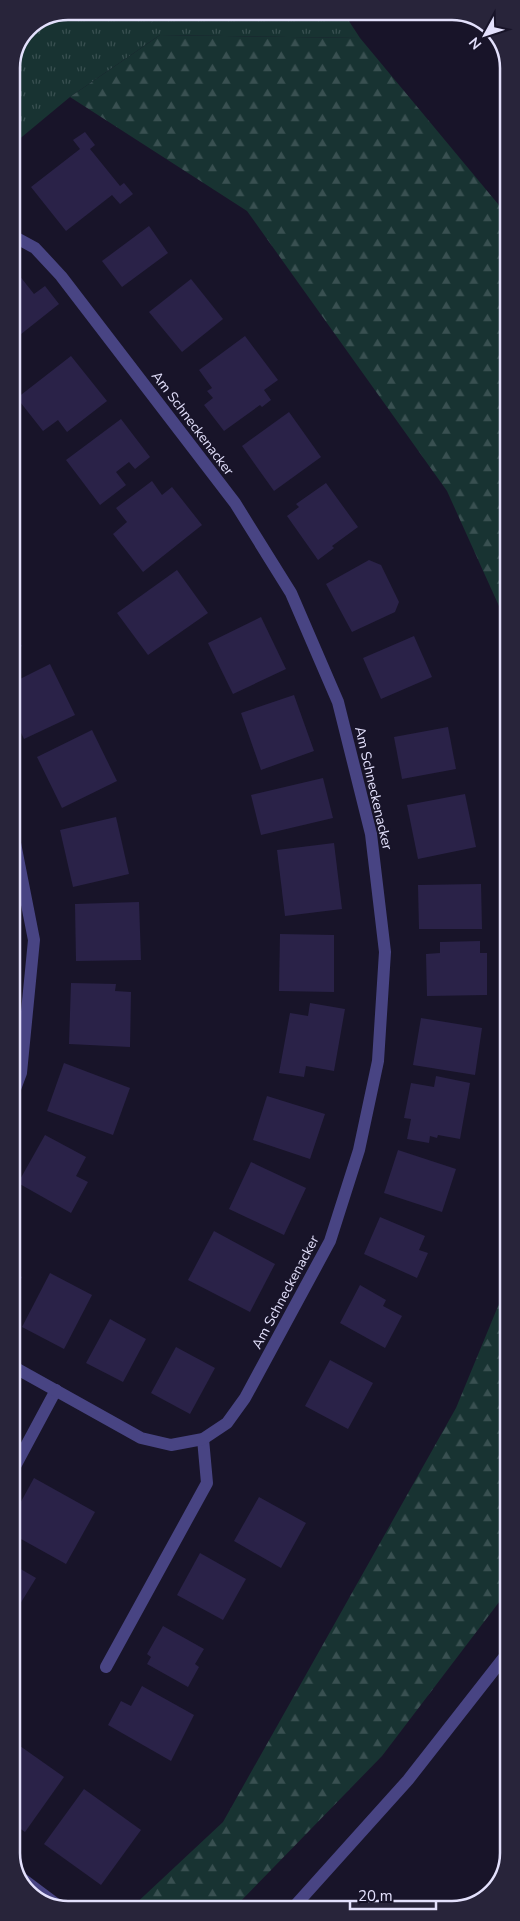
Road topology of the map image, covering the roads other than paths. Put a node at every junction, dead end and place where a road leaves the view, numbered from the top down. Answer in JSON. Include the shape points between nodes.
{"nodes":[{"id":1,"x":20,"y":240,"type":"edge"},
{"id":2,"x":20,"y":869,"type":"edge"},
{"id":3,"x":20,"y":1076,"type":"edge"},
{"id":4,"x":20,"y":1370,"type":"edge"},
{"id":5,"x":56,"y":1390,"type":"junction"},
{"id":6,"x":203,"y":1439,"type":"junction"},
{"id":7,"x":20,"y":1457,"type":"edge"},
{"id":8,"x":500,"y":1662,"type":"edge"},
{"id":9,"x":106,"y":1667,"type":"dead end"},
{"id":10,"x":299,"y":1901,"type":"edge"}],
"edges":[{"from":1,"to":6,"type":"street","name":"Am Schneckenacker","via":[[35,248],[61,276],[235,503],[291,593],[338,702],[371,834],[385,952],[378,1061],[358,1150],[330,1241],[245,1398],[226,1423]]},
{"from":2,"to":3,"type":"street","via":[[34,940]]},
{"from":4,"to":5,"type":"street","name":"Am Schneckenacker"},
{"from":5,"to":6,"type":"street","name":"Am Schneckenacker","via":[[141,1438],[171,1444]]},
{"from":5,"to":7,"type":"street"},
{"from":6,"to":9,"type":"street","via":[[207,1483]]},
{"from":8,"to":10,"type":"street","via":[[408,1780]]}]}
